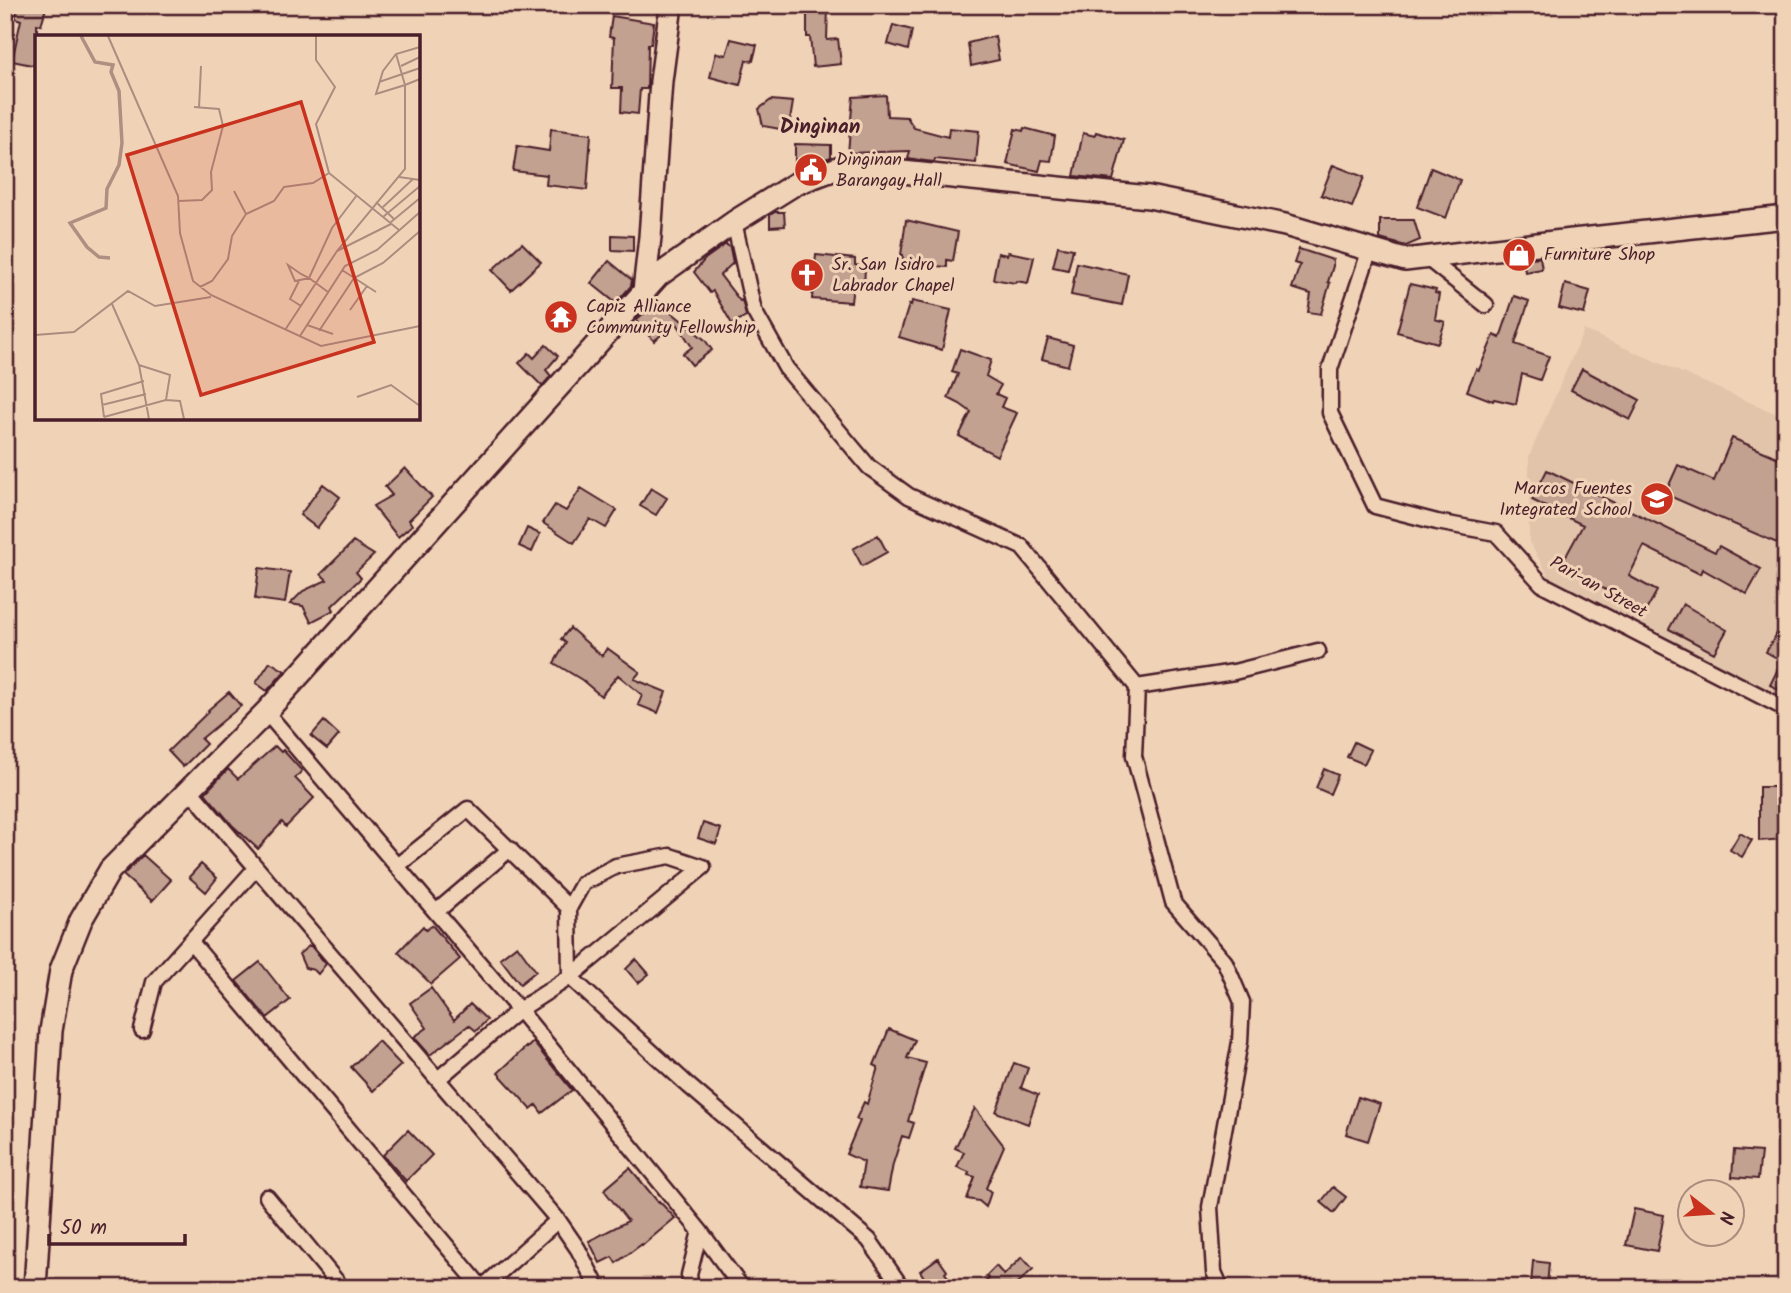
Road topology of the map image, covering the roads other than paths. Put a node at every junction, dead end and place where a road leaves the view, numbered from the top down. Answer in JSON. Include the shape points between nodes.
{"nodes":[{"id":1,"x":671,"y":5,"type":"edge"},
{"id":2,"x":1786,"y":217,"type":"edge"},
{"id":3,"x":734,"y":222,"type":"junction"},
{"id":4,"x":1370,"y":249,"type":"junction"},
{"id":5,"x":1427,"y":258,"type":"junction"},
{"id":6,"x":644,"y":291,"type":"junction"},
{"id":7,"x":1486,"y":305,"type":"dead end"},
{"id":8,"x":1318,"y":651,"type":"dead end"},
{"id":9,"x":1137,"y":687,"type":"junction"},
{"id":10,"x":1786,"y":709,"type":"edge"},
{"id":11,"x":266,"y":712,"type":"junction"},
{"id":12,"x":189,"y":789,"type":"junction"},
{"id":13,"x":510,"y":849,"type":"junction"},
{"id":14,"x":397,"y":866,"type":"junction"},
{"id":15,"x":256,"y":868,"type":"junction"},
{"id":16,"x":569,"y":908,"type":"junction"},
{"id":17,"x":436,"y":912,"type":"junction"},
{"id":18,"x":191,"y":942,"type":"junction"},
{"id":19,"x":570,"y":977,"type":"junction"},
{"id":20,"x":519,"y":1010,"type":"junction"},
{"id":21,"x":142,"y":1030,"type":"dead end"},
{"id":22,"x":438,"y":1079,"type":"junction"},
{"id":23,"x":267,"y":1197,"type":"dead end"},
{"id":24,"x":558,"y":1220,"type":"junction"},
{"id":25,"x":700,"y":1231,"type":"junction"},
{"id":26,"x":35,"y":1288,"type":"edge"},
{"id":27,"x":342,"y":1288,"type":"edge"},
{"id":28,"x":482,"y":1288,"type":"edge"},
{"id":29,"x":598,"y":1288,"type":"edge"},
{"id":30,"x":691,"y":1288,"type":"edge"},
{"id":31,"x":742,"y":1288,"type":"edge"},
{"id":32,"x":902,"y":1288,"type":"edge"},
{"id":33,"x":1221,"y":1288,"type":"edge"}],
"edges":[{"from":1,"to":6,"type":"main road"},
{"from":2,"to":5,"type":"main road"},
{"from":3,"to":4,"type":"main road","via":[[795,184],[843,166],[1150,197],[1285,225]]},
{"from":3,"to":6,"type":"main road"},
{"from":3,"to":9,"type":"street","via":[[754,311],[786,368],[869,467],[909,496],[1021,547]]},
{"from":4,"to":5,"type":"main road","via":[[1405,260]]},
{"from":4,"to":10,"type":"street","name":"Pari-an Street","via":[[1330,369],[1330,413],[1375,506],[1496,533],[1542,584]]},
{"from":5,"to":7,"type":"street"},
{"from":6,"to":11,"type":"main road"},
{"from":8,"to":9,"type":"street","via":[[1234,672]]},
{"from":9,"to":33,"type":"street","via":[[1134,756],[1173,902],[1225,961],[1242,1002],[1240,1042],[1210,1207],[1214,1272]]},
{"from":11,"to":12,"type":"main road"},
{"from":11,"to":14,"type":"street"},
{"from":12,"to":15,"type":"street"},
{"from":12,"to":26,"type":"main road","via":[[110,870],[81,920],[61,970],[51,1031]]},
{"from":13,"to":14,"type":"street","via":[[468,808]]},
{"from":13,"to":16,"type":"street"},
{"from":13,"to":17,"type":"street"},
{"from":14,"to":17,"type":"street"},
{"from":15,"to":18,"type":"street"},
{"from":15,"to":22,"type":"street"},
{"from":16,"to":19,"type":"street"},
{"from":16,"to":19,"type":"street","via":[[583,883],[616,866],[670,856],[703,867]]},
{"from":17,"to":20,"type":"street"},
{"from":18,"to":21,"type":"street","via":[[154,982]]},
{"from":18,"to":28,"type":"street"},
{"from":19,"to":20,"type":"street"},
{"from":19,"to":32,"type":"street","via":[[869,1240]]},
{"from":20,"to":22,"type":"street"},
{"from":20,"to":25,"type":"street"},
{"from":22,"to":24,"type":"street"},
{"from":23,"to":27,"type":"street"},
{"from":24,"to":28,"type":"street"},
{"from":24,"to":29,"type":"street"},
{"from":25,"to":30,"type":"street","via":[[689,1275]]},
{"from":25,"to":31,"type":"street"}]}
